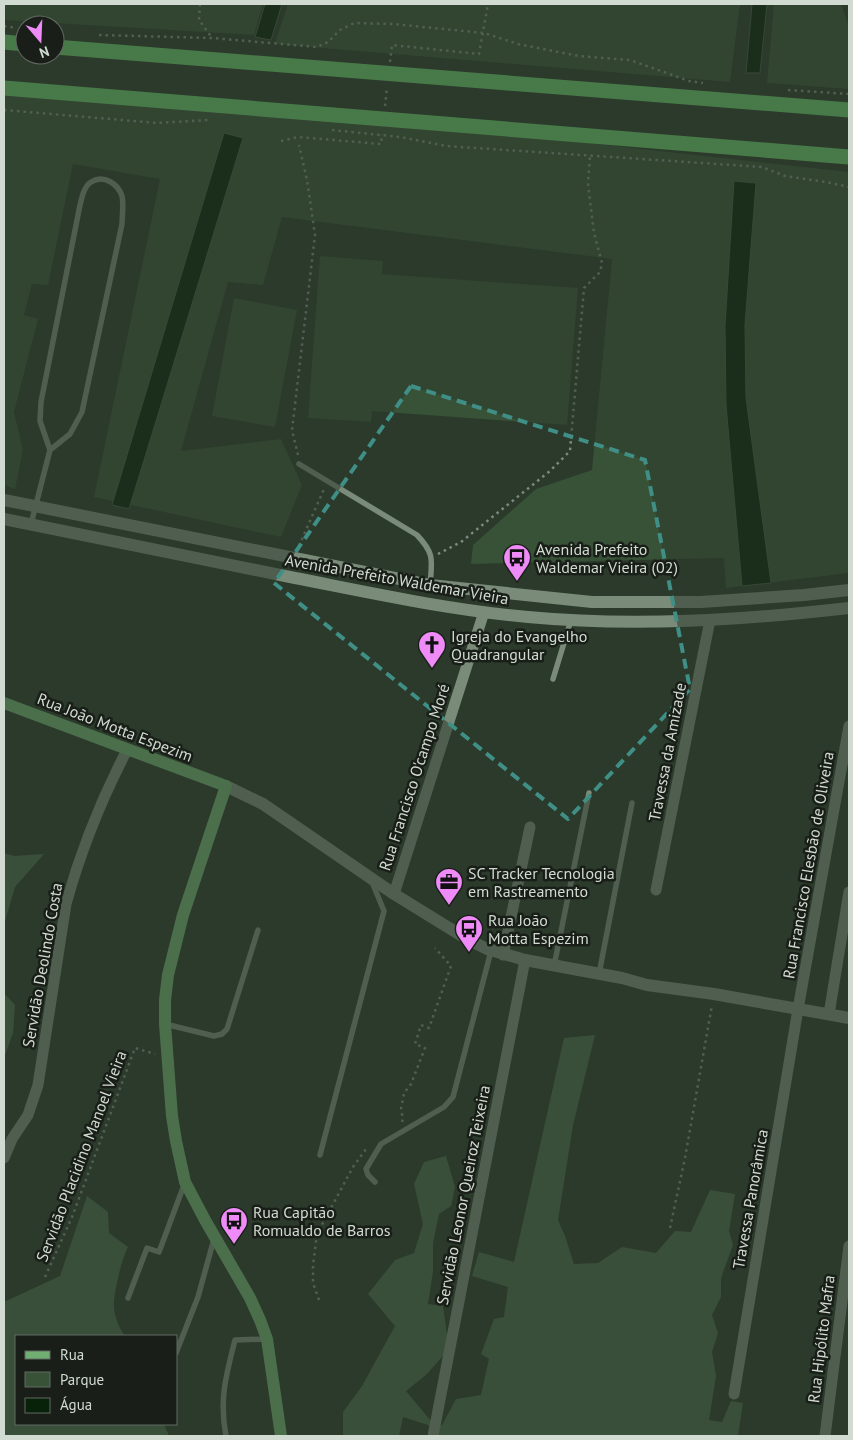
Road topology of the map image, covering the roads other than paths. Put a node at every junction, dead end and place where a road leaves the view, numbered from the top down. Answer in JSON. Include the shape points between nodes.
{"nodes":[{"id":1,"x":65,"y":48,"type":"edge"},
{"id":2,"x":4,"y":88,"type":"edge"},
{"id":3,"x":849,"y":110,"type":"edge"},
{"id":4,"x":848,"y":157,"type":"edge"},
{"id":5,"x":50,"y":450,"type":"junction"},
{"id":6,"x":299,"y":464,"type":"road end"},
{"id":7,"x":4,"y":500,"type":"edge"},
{"id":8,"x":36,"y":507,"type":"junction"},
{"id":9,"x":51,"y":510,"type":"junction"},
{"id":10,"x":4,"y":519,"type":"edge"},
{"id":11,"x":31,"y":524,"type":"junction"},
{"id":12,"x":48,"y":528,"type":"junction"},
{"id":13,"x":430,"y":585,"type":"junction"},
{"id":14,"x":849,"y":590,"type":"edge"},
{"id":15,"x":563,"y":599,"type":"junction"},
{"id":16,"x":849,"y":608,"type":"edge"},
{"id":17,"x":484,"y":612,"type":"junction"},
{"id":18,"x":566,"y":620,"type":"junction"},
{"id":19,"x":710,"y":620,"type":"junction"},
{"id":20,"x":553,"y":679,"type":"dead end"},
{"id":21,"x":4,"y":703,"type":"edge"},
{"id":22,"x":849,"y":726,"type":"edge"},
{"id":23,"x":127,"y":750,"type":"junction"},
{"id":24,"x":226,"y":786,"type":"junction"},
{"id":25,"x":589,"y":793,"type":"dead end"},
{"id":26,"x":632,"y":803,"type":"dead end"},
{"id":27,"x":530,"y":827,"type":"dead end"},
{"id":28,"x":370,"y":878,"type":"junction"},
{"id":29,"x":656,"y":890,"type":"dead end"},
{"id":30,"x":849,"y":892,"type":"edge"},
{"id":31,"x":394,"y":894,"type":"junction"},
{"id":32,"x":258,"y":930,"type":"dead end"},
{"id":33,"x":497,"y":953,"type":"junction"},
{"id":34,"x":525,"y":960,"type":"junction"},
{"id":35,"x":554,"y":966,"type":"junction"},
{"id":36,"x":598,"y":974,"type":"junction"},
{"id":37,"x":798,"y":1009,"type":"junction"},
{"id":38,"x":829,"y":1014,"type":"junction"},
{"id":39,"x":849,"y":1018,"type":"edge"},
{"id":40,"x":165,"y":1024,"type":"junction"},
{"id":41,"x":320,"y":1155,"type":"dead end"},
{"id":42,"x":4,"y":1158,"type":"edge"},
{"id":43,"x":185,"y":1182,"type":"junction"},
{"id":44,"x":375,"y":1182,"type":"dead end"},
{"id":45,"x":215,"y":1238,"type":"junction"},
{"id":46,"x":849,"y":1246,"type":"edge"},
{"id":47,"x":128,"y":1298,"type":"dead end"},
{"id":48,"x":267,"y":1339,"type":"junction"},
{"id":49,"x":178,"y":1348,"type":"edge"},
{"id":50,"x":734,"y":1394,"type":"dead end"},
{"id":51,"x":226,"y":1436,"type":"edge"},
{"id":52,"x":281,"y":1436,"type":"edge"},
{"id":53,"x":433,"y":1436,"type":"edge"},
{"id":54,"x":825,"y":1436,"type":"edge"}],
"edges":[{"from":1,"to":3,"type":"highway"},
{"from":2,"to":4,"type":"highway"},
{"from":5,"to":5,"type":"lane","via":[[40,421],[41,402],[79,210],[84,191],[91,182],[105,179],[114,183],[122,197],[122,224],[82,412],[70,434]]},
{"from":5,"to":8,"type":"lane"},
{"from":6,"to":13,"type":"lane","via":[[426,544],[432,556]]},
{"from":7,"to":8,"type":"main road","name":"Avenida Prefeito Waldemar Vieira"},
{"from":8,"to":9,"type":"main road","name":"Avenida Prefeito Waldemar Vieira"},
{"from":8,"to":11,"type":"lane"},
{"from":9,"to":12,"type":"main road"},
{"from":9,"to":13,"type":"main road","name":"Avenida Prefeito Waldemar Vieira"},
{"from":10,"to":11,"type":"main road","name":"Avenida Prefeito Waldemar Vieira"},
{"from":11,"to":12,"type":"main road","name":"Avenida Prefeito Waldemar Vieira"},
{"from":12,"to":17,"type":"main road","name":"Avenida Prefeito Waldemar Vieira","via":[[388,597]]},
{"from":13,"to":15,"type":"main road","name":"Avenida Prefeito Waldemar Vieira"},
{"from":14,"to":15,"type":"main road","name":"Avenida Prefeito Waldemar Vieira","via":[[702,602]]},
{"from":15,"to":18,"type":"main road"},
{"from":16,"to":19,"type":"main road","name":"Avenida Prefeito Waldemar Vieira"},
{"from":17,"to":18,"type":"main road","name":"Avenida Prefeito Waldemar Vieira"},
{"from":17,"to":31,"type":"street","name":"Rua Francisco O'campo Moré"},
{"from":18,"to":19,"type":"main road","name":"Avenida Prefeito Waldemar Vieira"},
{"from":18,"to":20,"type":"lane"},
{"from":19,"to":29,"type":"street","name":"Travessa da Amizade"},
{"from":21,"to":23,"type":"main road","name":"Rua João Motta Espezim"},
{"from":22,"to":37,"type":"street","name":"Rua Francisco Elesbão de Oliveira"},
{"from":23,"to":24,"type":"main road","name":"Rua João Motta Espezim"},
{"from":23,"to":42,"type":"street","name":"Servidão Deolindo Costa","via":[[96,814],[72,883],[38,1085],[28,1115]]},
{"from":24,"to":28,"type":"main road","name":"Rua João Motta Espezim","via":[[263,804]]},
{"from":24,"to":40,"type":"main road","via":[[173,949]]},
{"from":25,"to":35,"type":"lane"},
{"from":26,"to":36,"type":"lane"},
{"from":27,"to":33,"type":"street"},
{"from":28,"to":31,"type":"main road","name":"Rua João Motta Espezim"},
{"from":28,"to":41,"type":"lane","via":[[384,911]]},
{"from":30,"to":38,"type":"street"},
{"from":31,"to":33,"type":"main road","name":"Rua João Motta Espezim","via":[[467,939]]},
{"from":32,"to":40,"type":"lane","via":[[228,1029],[214,1036]]},
{"from":33,"to":34,"type":"main road","name":"Rua João Motta Espezim"},
{"from":33,"to":44,"type":"lane","via":[[453,1097],[444,1107],[381,1144],[366,1169]]},
{"from":34,"to":35,"type":"main road","name":"Rua João Motta Espezim"},
{"from":34,"to":53,"type":"street","name":"Servidão Leonor Queiroz Teixeira"},
{"from":35,"to":36,"type":"main road","name":"Rua João Motta Espezim"},
{"from":36,"to":37,"type":"main road","name":"Rua João Motta Espezim"},
{"from":37,"to":38,"type":"main road","name":"Rua João Motta Espezim"},
{"from":37,"to":50,"type":"street","name":"Travessa Panorâmica"},
{"from":38,"to":39,"type":"main road","name":"Rua João Motta Espezim"},
{"from":40,"to":43,"type":"main road","via":[[176,1141]]},
{"from":43,"to":45,"type":"main road"},
{"from":43,"to":47,"type":"lane","via":[[159,1252],[148,1248]]},
{"from":45,"to":48,"type":"main road","via":[[250,1298]]},
{"from":45,"to":49,"type":"lane","via":[[198,1297]]},
{"from":46,"to":54,"type":"street","name":"Rua Hipólito Mafra"},
{"from":48,"to":51,"type":"lane","via":[[235,1340],[222,1399]]},
{"from":48,"to":52,"type":"main road"}]}
